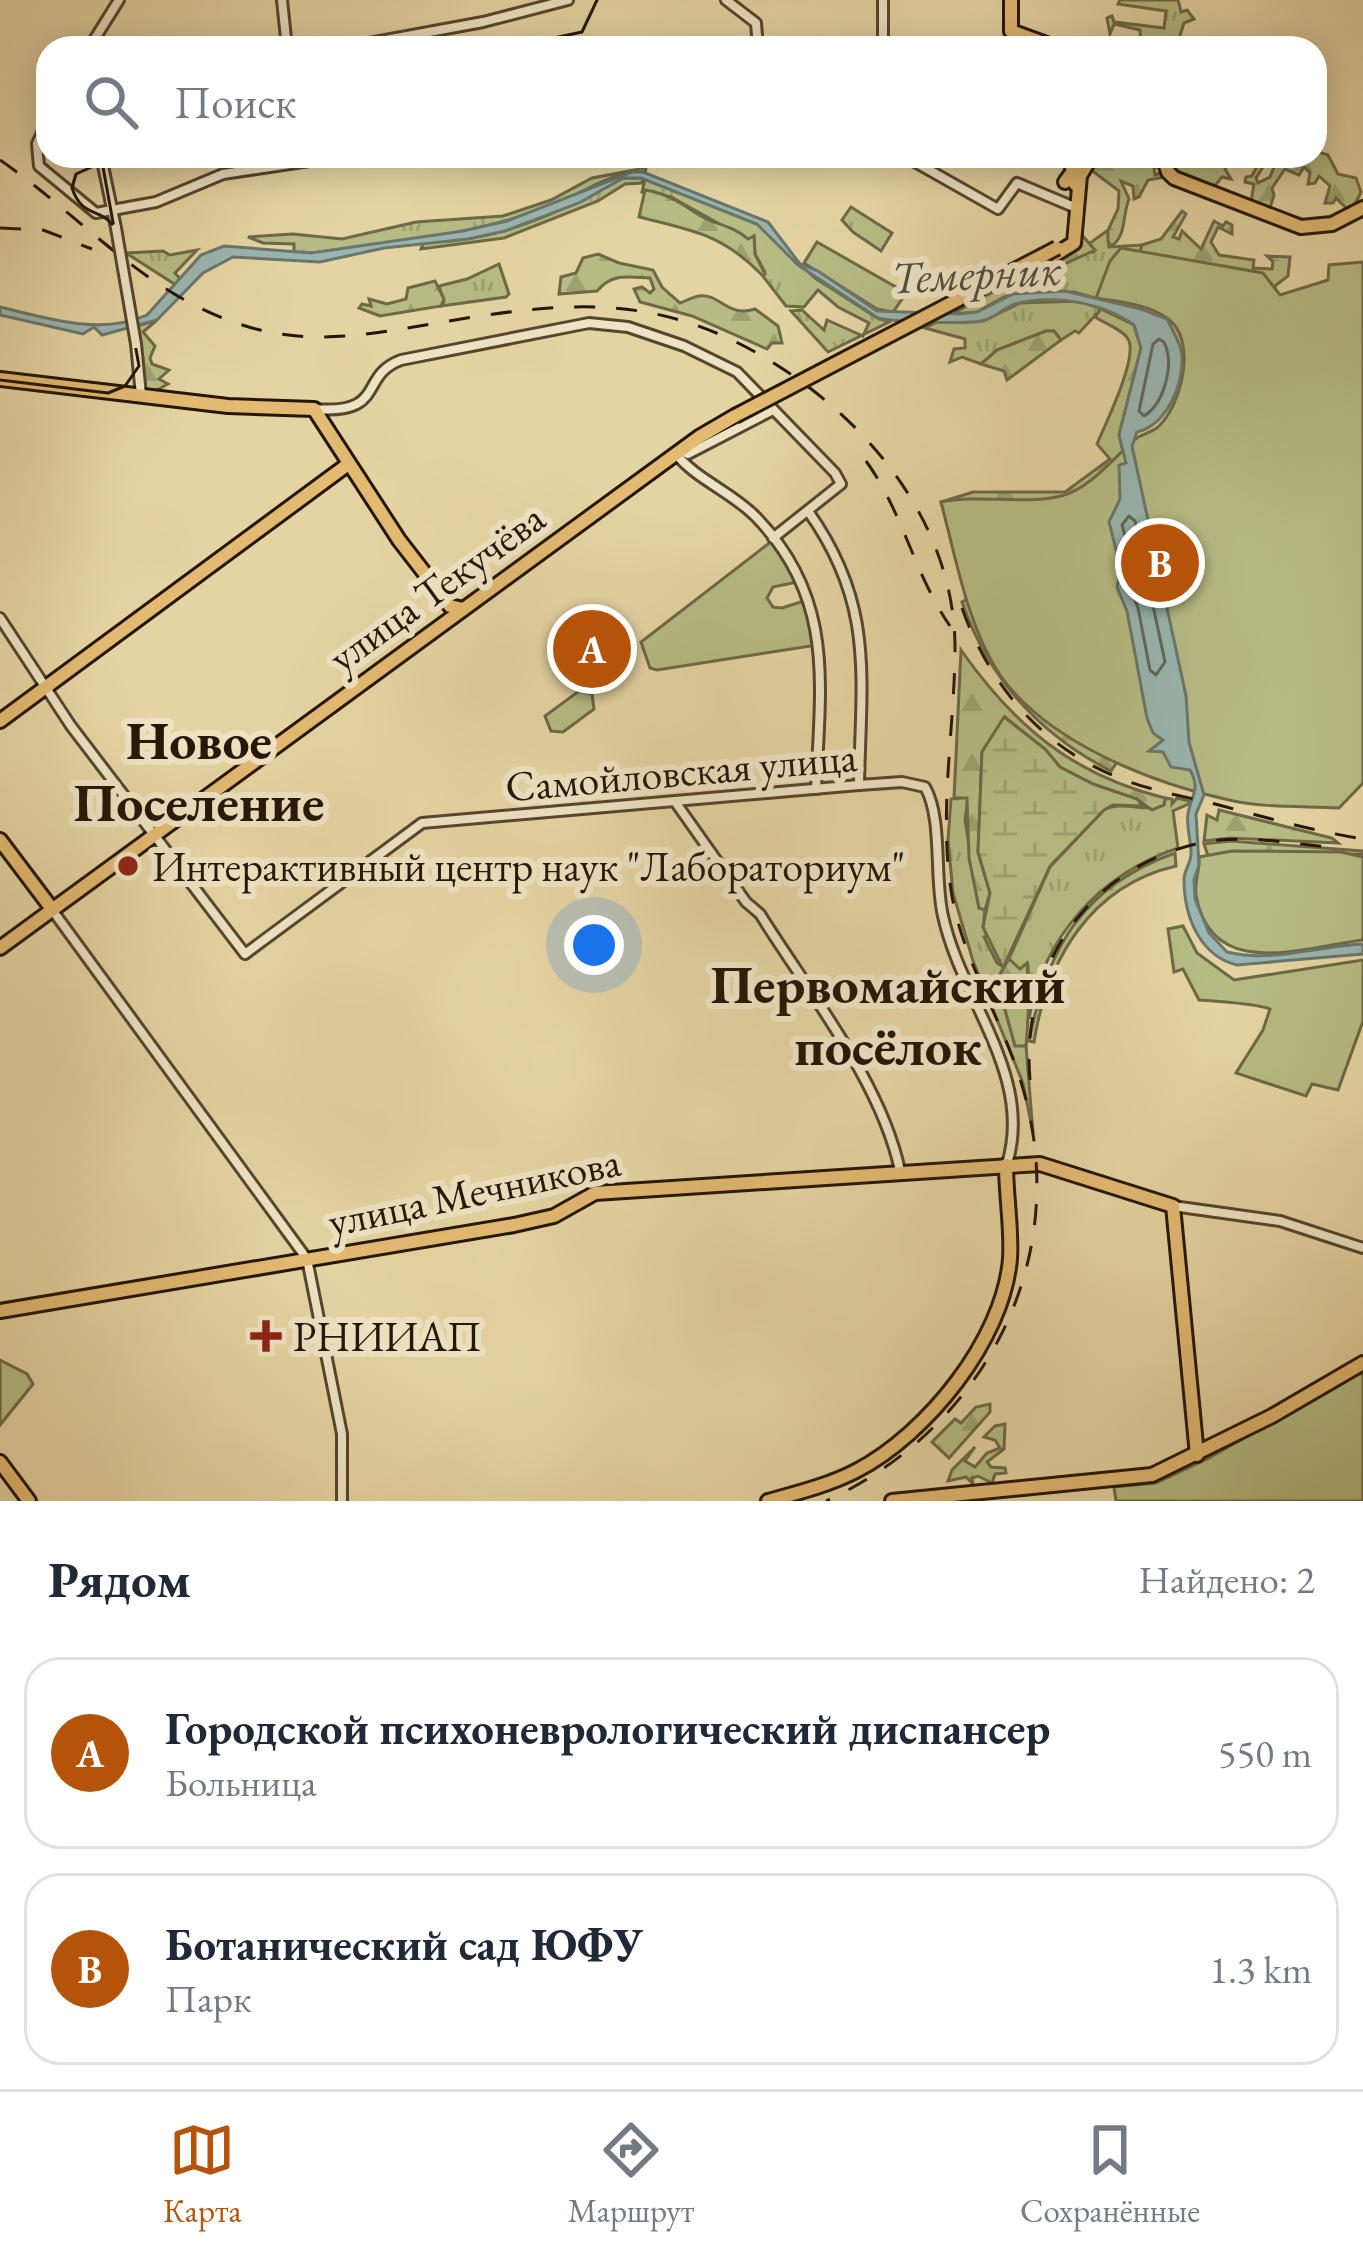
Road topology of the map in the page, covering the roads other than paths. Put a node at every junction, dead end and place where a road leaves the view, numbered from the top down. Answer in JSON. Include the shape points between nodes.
{"nodes":[{"id":1,"x":119,"y":0,"type":"edge"},
{"id":2,"x":282,"y":0,"type":"edge"},
{"id":3,"x":568,"y":0,"type":"edge"},
{"id":4,"x":726,"y":0,"type":"edge"},
{"id":5,"x":884,"y":0,"type":"edge"},
{"id":6,"x":1010,"y":0,"type":"edge"},
{"id":7,"x":96,"y":36,"type":"edge"},
{"id":8,"x":286,"y":36,"type":"edge"},
{"id":9,"x":407,"y":36,"type":"edge"},
{"id":10,"x":757,"y":36,"type":"edge"},
{"id":11,"x":883,"y":36,"type":"edge"},
{"id":12,"x":1022,"y":36,"type":"edge"},
{"id":13,"x":40,"y":168,"type":"edge"},
{"id":14,"x":104,"y":168,"type":"edge"},
{"id":15,"x":264,"y":168,"type":"edge"},
{"id":16,"x":924,"y":168,"type":"edge"},
{"id":17,"x":1073,"y":168,"type":"edge"},
{"id":18,"x":1167,"y":168,"type":"edge"},
{"id":19,"x":1074,"y":207,"type":"junction"},
{"id":20,"x":1363,"y":208,"type":"edge"},
{"id":21,"x":113,"y":212,"type":"junction"},
{"id":22,"x":1059,"y":250,"type":"junction"},
{"id":23,"x":138,"y":366,"type":"junction"},
{"id":24,"x":0,"y":379,"type":"edge"},
{"id":25,"x":131,"y":392,"type":"junction"},
{"id":26,"x":314,"y":409,"type":"junction"},
{"id":27,"x":773,"y":410,"type":"junction"},
{"id":28,"x":678,"y":452,"type":"junction"},
{"id":29,"x":347,"y":465,"type":"junction"},
{"id":30,"x":808,"y":511,"type":"junction"},
{"id":31,"x":773,"y":538,"type":"junction"},
{"id":32,"x":454,"y":611,"type":"junction"},
{"id":33,"x":0,"y":619,"type":"edge"},
{"id":34,"x":47,"y":686,"type":"junction"},
{"id":35,"x":0,"y":721,"type":"edge"},
{"id":36,"x":859,"y":785,"type":"junction"},
{"id":37,"x":816,"y":789,"type":"junction"},
{"id":38,"x":676,"y":803,"type":"junction"},
{"id":39,"x":155,"y":834,"type":"junction"},
{"id":40,"x":0,"y":840,"type":"edge"},
{"id":41,"x":52,"y":909,"type":"junction"},
{"id":42,"x":0,"y":948,"type":"edge"},
{"id":43,"x":1006,"y":1165,"type":"junction"},
{"id":44,"x":900,"y":1171,"type":"junction"},
{"id":45,"x":1173,"y":1206,"type":"junction"},
{"id":46,"x":1363,"y":1248,"type":"edge"},
{"id":47,"x":307,"y":1259,"type":"junction"},
{"id":48,"x":0,"y":1312,"type":"edge"},
{"id":49,"x":1363,"y":1363,"type":"edge"},
{"id":50,"x":1197,"y":1455,"type":"junction"},
{"id":51,"x":0,"y":1466,"type":"edge"},
{"id":52,"x":25,"y":1501,"type":"edge"},
{"id":53,"x":342,"y":1501,"type":"edge"},
{"id":54,"x":768,"y":1501,"type":"edge"},
{"id":55,"x":892,"y":1501,"type":"edge"}],
"edges":[{"from":1,"to":7,"type":"street"},
{"from":2,"to":8,"type":"street"},
{"from":3,"to":9,"type":"street"},
{"from":4,"to":10,"type":"street","via":[[756,22]]},
{"from":5,"to":11,"type":"street"},
{"from":6,"to":12,"type":"main road","via":[[1011,32]]},
{"from":13,"to":21,"type":"street","via":[[91,212]]},
{"from":14,"to":21,"type":"street"},
{"from":15,"to":21,"type":"street"},
{"from":16,"to":19,"type":"street","via":[[998,208],[1017,182]]},
{"from":17,"to":19,"type":"main road"},
{"from":17,"to":22,"type":"main road","via":[[1076,238]]},
{"from":18,"to":20,"type":"main road","via":[[1174,178],[1300,227],[1331,224]]},
{"from":19,"to":22,"type":"main road"},
{"from":21,"to":23,"type":"street","bridge":true},
{"from":22,"to":28,"type":"main road","bridge":true},
{"from":23,"to":25,"type":"street"},
{"from":23,"to":25,"type":"street"},
{"from":24,"to":25,"type":"main road"},
{"from":25,"to":26,"type":"main road"},
{"from":26,"to":27,"type":"street","via":[[358,406],[389,366],[418,356],[617,325],[737,372]]},
{"from":26,"to":29,"type":"main road"},
{"from":27,"to":28,"type":"street","name":"улица Текучёва"},
{"from":27,"to":30,"type":"street","via":[[842,484]]},
{"from":28,"to":31,"type":"street"},
{"from":28,"to":32,"type":"main road","name":"улица Текучёва"},
{"from":29,"to":32,"type":"main road"},
{"from":29,"to":34,"type":"main road"},
{"from":30,"to":31,"type":"street"},
{"from":30,"to":36,"type":"street","via":[[856,606]]},
{"from":31,"to":37,"type":"street","via":[[807,598],[821,646]]},
{"from":32,"to":39,"type":"main road","name":"улица Текучёва"},
{"from":33,"to":34,"type":"street"},
{"from":34,"to":35,"type":"main road"},
{"from":34,"to":39,"type":"street"},
{"from":36,"to":37,"type":"street","name":"Самойловская улица"},
{"from":36,"to":43,"type":"street","name":"Самойловская улица","via":[[925,787],[944,924],[1013,1106]]},
{"from":37,"to":38,"type":"street","name":"Самойловская улица"},
{"from":38,"to":39,"type":"street","name":"Самойловская улица","via":[[422,823],[245,954]]},
{"from":38,"to":44,"type":"street","via":[[760,914],[859,1070],[890,1129]]},
{"from":39,"to":41,"type":"main road","name":"улица Текучёва"},
{"from":40,"to":41,"type":"main road"},
{"from":41,"to":42,"type":"main road","name":"улица Текучёва"},
{"from":41,"to":47,"type":"street"},
{"from":43,"to":44,"type":"main road","name":"улица Мечникова"},
{"from":43,"to":45,"type":"main road","name":"улица Мечникова","via":[[1036,1164]]},
{"from":43,"to":54,"type":"main road","via":[[1007,1277],[956,1382],[921,1423],[861,1468]]},
{"from":44,"to":47,"type":"main road","name":"улица Мечникова","via":[[595,1193],[554,1216]]},
{"from":45,"to":46,"type":"street","via":[[1280,1220]]},
{"from":45,"to":50,"type":"main road"},
{"from":47,"to":48,"type":"main road","name":"улица Мечникова"},
{"from":47,"to":53,"type":"street","via":[[342,1434]]},
{"from":49,"to":50,"type":"main road"},
{"from":50,"to":55,"type":"main road","via":[[1142,1477]]},
{"from":51,"to":52,"type":"main road"}]}
